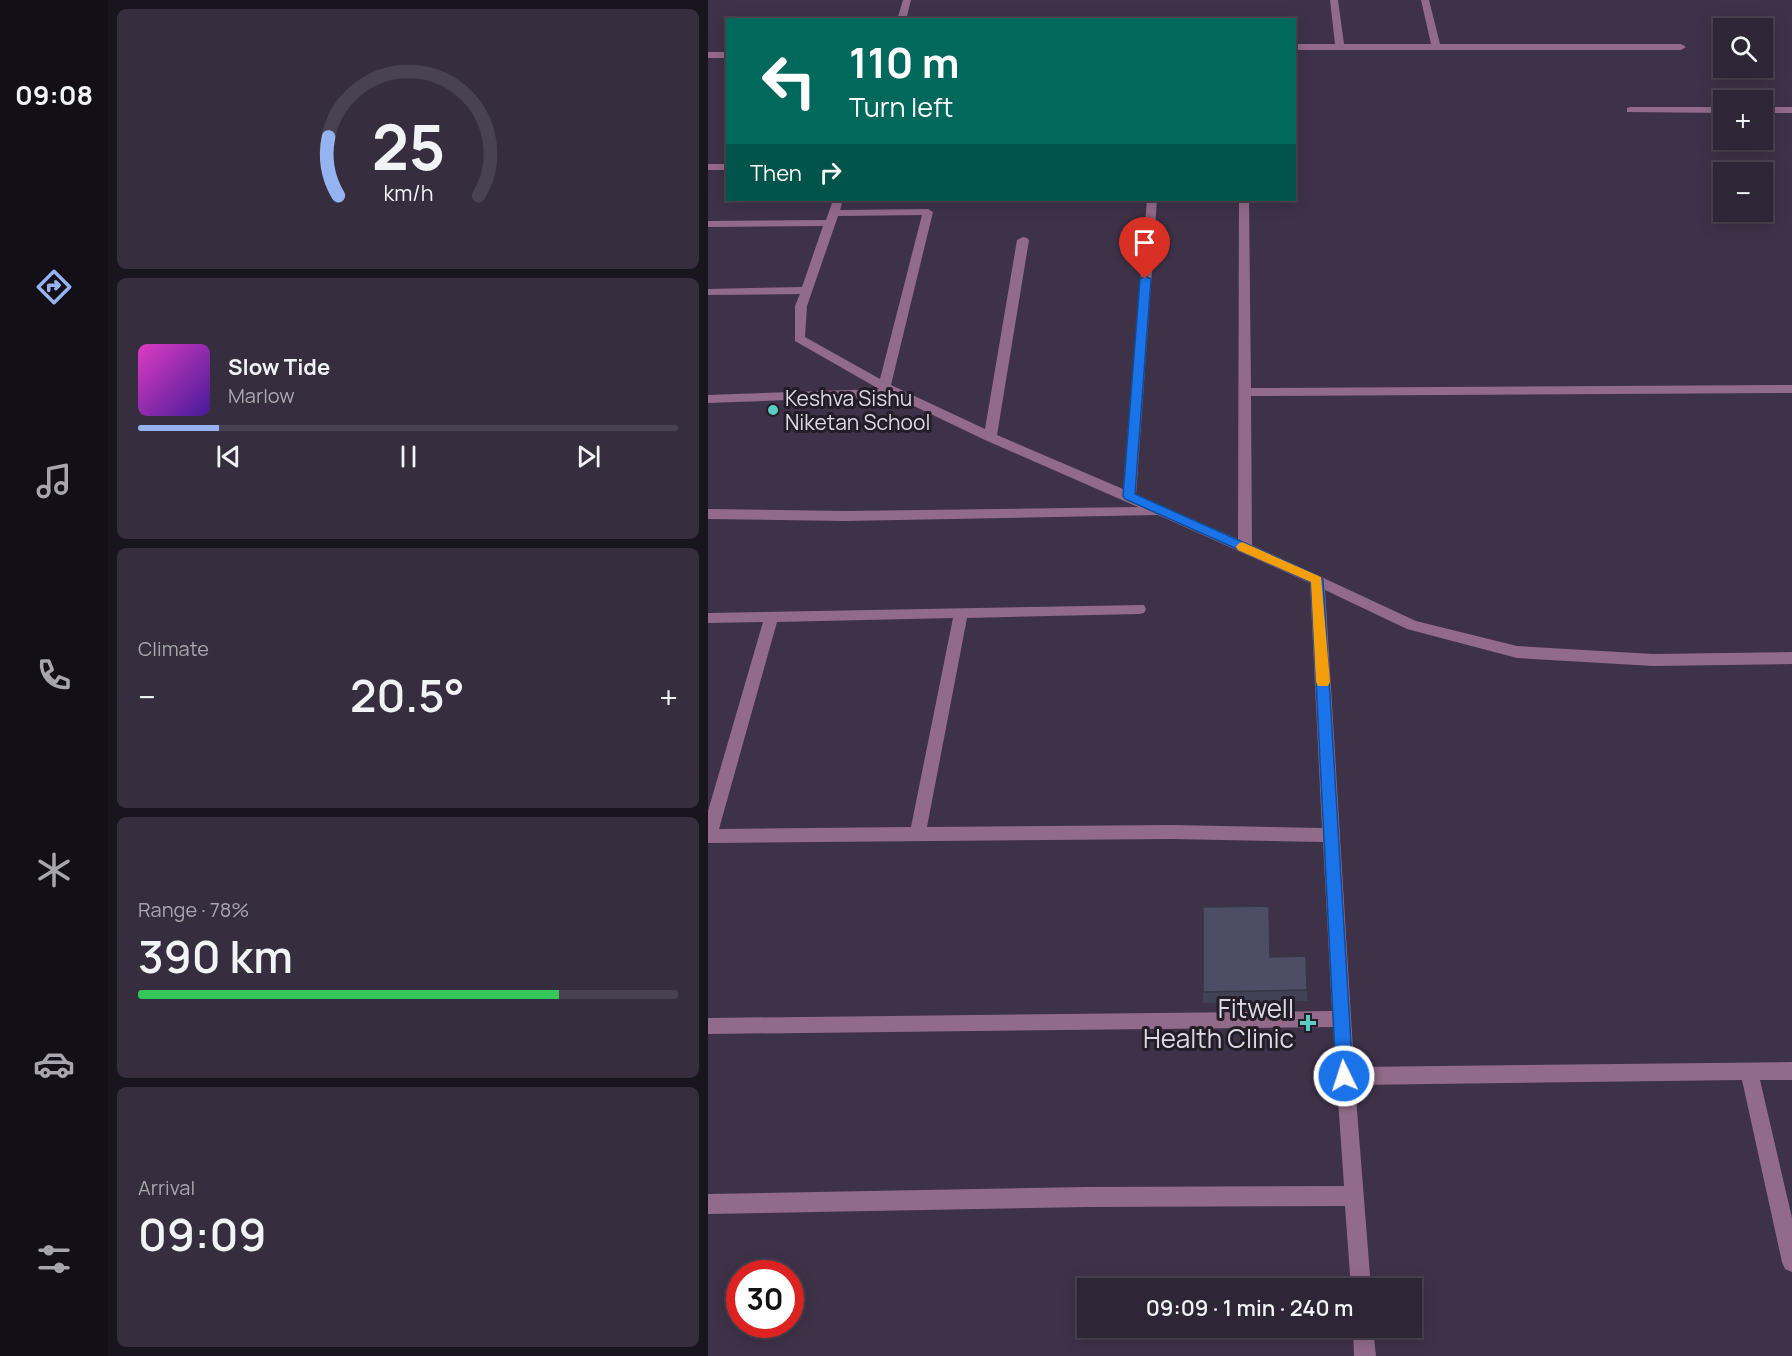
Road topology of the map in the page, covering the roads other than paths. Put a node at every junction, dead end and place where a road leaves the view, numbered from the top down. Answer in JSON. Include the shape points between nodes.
{"nodes":[{"id":1,"x":907,"y":0,"type":"edge"},
{"id":2,"x":1334,"y":0,"type":"edge"},
{"id":3,"x":1425,"y":0,"type":"edge"},
{"id":4,"x":901,"y":18,"type":"edge"},
{"id":5,"x":1436,"y":46,"type":"junction"},
{"id":6,"x":1296,"y":47,"type":"edge"},
{"id":7,"x":1340,"y":47,"type":"junction"},
{"id":8,"x":1682,"y":47,"type":"dead end"},
{"id":9,"x":708,"y":55,"type":"edge"},
{"id":10,"x":726,"y":55,"type":"edge"},
{"id":11,"x":1630,"y":110,"type":"dead end"},
{"id":12,"x":1713,"y":110,"type":"edge"},
{"id":13,"x":1773,"y":110,"type":"edge"},
{"id":14,"x":1792,"y":110,"type":"edge"},
{"id":15,"x":708,"y":166,"type":"edge"},
{"id":16,"x":726,"y":167,"type":"edge"},
{"id":17,"x":1152,"y":201,"type":"edge"},
{"id":18,"x":1244,"y":201,"type":"edge"},
{"id":19,"x":834,"y":212,"type":"edge"},
{"id":20,"x":708,"y":224,"type":"edge"},
{"id":21,"x":1023,"y":240,"type":"dead end"},
{"id":22,"x":807,"y":290,"type":"junction"},
{"id":23,"x":708,"y":292,"type":"edge"},
{"id":24,"x":889,"y":389,"type":"junction"},
{"id":25,"x":1792,"y":389,"type":"edge"},
{"id":26,"x":1244,"y":392,"type":"junction"},
{"id":27,"x":708,"y":399,"type":"edge"},
{"id":28,"x":990,"y":437,"type":"junction"},
{"id":29,"x":1129,"y":496,"type":"junction"},
{"id":30,"x":1162,"y":511,"type":"junction"},
{"id":31,"x":708,"y":514,"type":"edge"},
{"id":32,"x":1245,"y":548,"type":"junction"},
{"id":33,"x":1317,"y":580,"type":"junction"},
{"id":34,"x":1139,"y":609,"type":"dead end"},
{"id":35,"x":961,"y":614,"type":"junction"},
{"id":36,"x":708,"y":618,"type":"edge"},
{"id":37,"x":771,"y":618,"type":"junction"},
{"id":38,"x":1792,"y":658,"type":"edge"},
{"id":39,"x":918,"y":833,"type":"junction"},
{"id":40,"x":1331,"y":835,"type":"junction"},
{"id":41,"x":709,"y":836,"type":"edge"},
{"id":42,"x":1341,"y":1018,"type":"junction"},
{"id":43,"x":708,"y":1026,"type":"edge"},
{"id":44,"x":1749,"y":1071,"type":"junction"},
{"id":45,"x":1792,"y":1071,"type":"edge"},
{"id":46,"x":1344,"y":1076,"type":"junction"},
{"id":47,"x":1355,"y":1196,"type":"junction"},
{"id":48,"x":708,"y":1204,"type":"edge"},
{"id":49,"x":1792,"y":1262,"type":"edge"},
{"id":50,"x":1360,"y":1278,"type":"edge"},
{"id":51,"x":1364,"y":1338,"type":"edge"},
{"id":52,"x":1365,"y":1356,"type":"edge"}],
"edges":[{"from":1,"to":4,"type":"street"},
{"from":2,"to":7,"type":"street"},
{"from":3,"to":5,"type":"street"},
{"from":5,"to":7,"type":"street"},
{"from":5,"to":8,"type":"street"},
{"from":6,"to":7,"type":"street"},
{"from":9,"to":10,"type":"street"},
{"from":11,"to":12,"type":"street"},
{"from":13,"to":14,"type":"street"},
{"from":15,"to":16,"type":"street"},
{"from":17,"to":29,"type":"street"},
{"from":18,"to":26,"type":"street"},
{"from":19,"to":20,"type":"street"},
{"from":19,"to":22,"type":"street"},
{"from":19,"to":24,"type":"street","via":[[928,212]]},
{"from":21,"to":28,"type":"street"},
{"from":22,"to":23,"type":"street"},
{"from":22,"to":24,"type":"street","via":[[801,306],[799,338]]},
{"from":24,"to":27,"type":"street"},
{"from":24,"to":28,"type":"street"},
{"from":25,"to":26,"type":"street"},
{"from":26,"to":32,"type":"street"},
{"from":28,"to":29,"type":"street"},
{"from":29,"to":30,"type":"street"},
{"from":30,"to":31,"type":"street"},
{"from":30,"to":32,"type":"street"},
{"from":32,"to":33,"type":"street"},
{"from":33,"to":38,"type":"street","via":[[1412,626],[1517,652],[1653,660]]},
{"from":33,"to":40,"type":"street"},
{"from":34,"to":35,"type":"street"},
{"from":35,"to":37,"type":"street"},
{"from":35,"to":39,"type":"street"},
{"from":36,"to":37,"type":"street"},
{"from":37,"to":41,"type":"street"},
{"from":39,"to":40,"type":"street"},
{"from":39,"to":41,"type":"street"},
{"from":40,"to":42,"type":"street"},
{"from":42,"to":43,"type":"street"},
{"from":42,"to":46,"type":"street"},
{"from":44,"to":45,"type":"street"},
{"from":44,"to":46,"type":"street"},
{"from":44,"to":49,"type":"street"},
{"from":46,"to":47,"type":"street"},
{"from":47,"to":48,"type":"street"},
{"from":47,"to":50,"type":"street"},
{"from":51,"to":52,"type":"street"}]}
